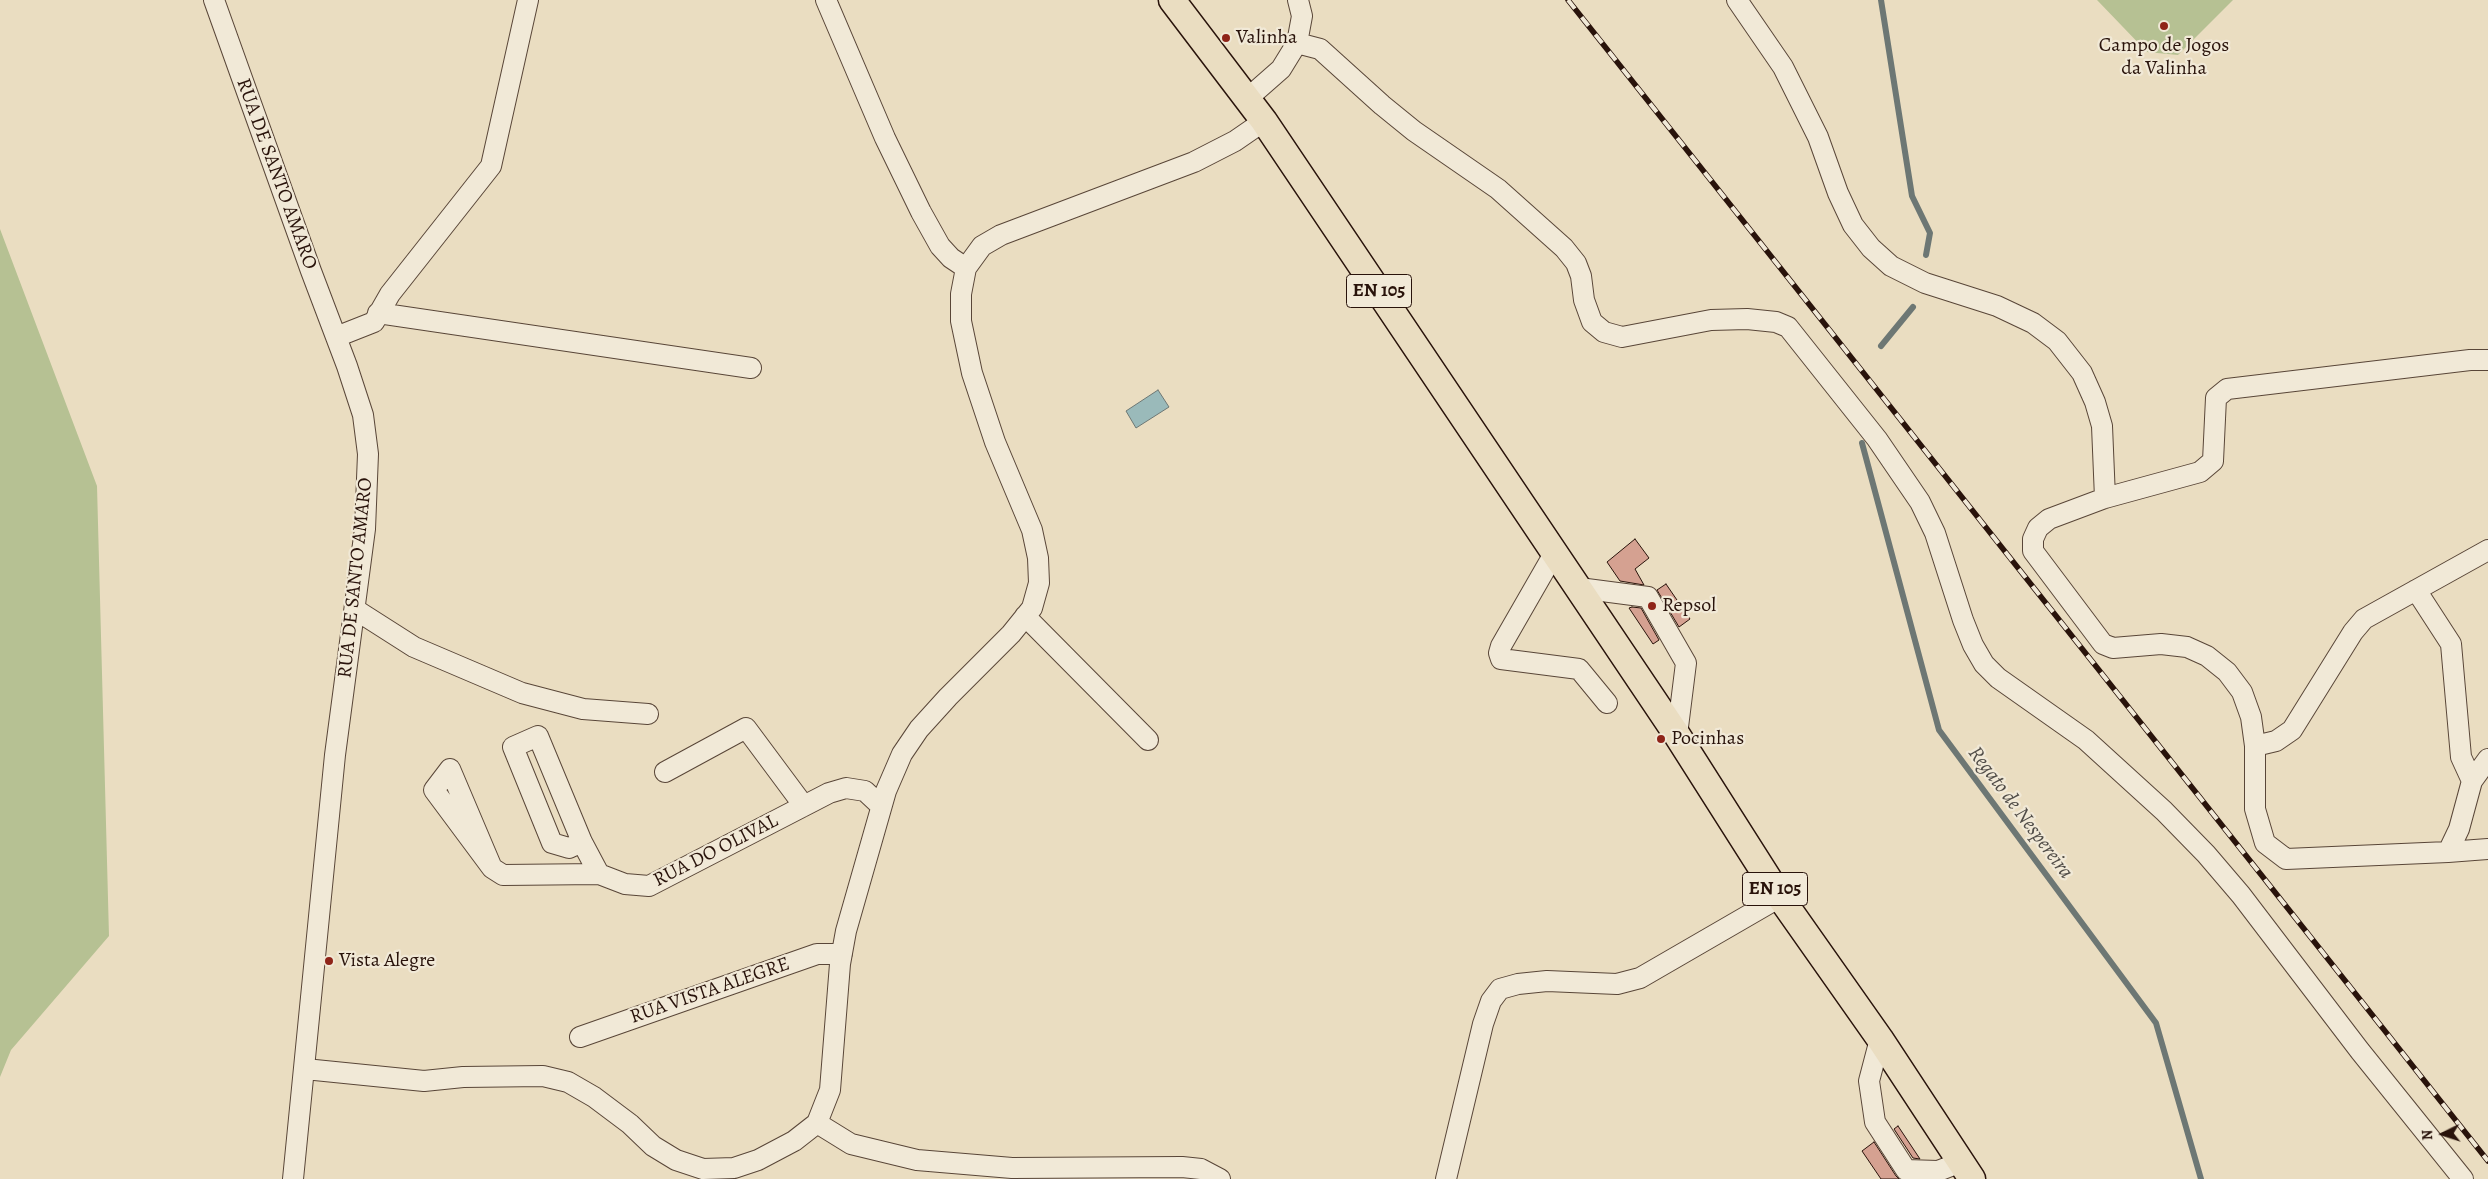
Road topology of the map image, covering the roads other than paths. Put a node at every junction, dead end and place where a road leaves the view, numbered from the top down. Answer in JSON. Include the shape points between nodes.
{"nodes":[{"id":1,"x":214,"y":0,"type":"edge"},
{"id":2,"x":528,"y":0,"type":"edge"},
{"id":3,"x":826,"y":0,"type":"edge"},
{"id":4,"x":1172,"y":0,"type":"edge"},
{"id":5,"x":1298,"y":0,"type":"edge"},
{"id":6,"x":1737,"y":0,"type":"edge"},
{"id":7,"x":1297,"y":43,"type":"junction"},
{"id":8,"x":1248,"y":98,"type":"junction"},
{"id":9,"x":1264,"y":121,"type":"junction"},
{"id":10,"x":966,"y":268,"type":"junction"},
{"id":11,"x":378,"y":313,"type":"junction"},
{"id":12,"x":336,"y":337,"type":"junction"},
{"id":13,"x":2488,"y":360,"type":"edge"},
{"id":14,"x":751,"y":368,"type":"dead end"},
{"id":15,"x":2105,"y":498,"type":"junction"},
{"id":16,"x":2488,"y":550,"type":"edge"},
{"id":17,"x":1555,"y":552,"type":"junction"},
{"id":18,"x":1579,"y":588,"type":"junction"},
{"id":19,"x":2416,"y":590,"type":"junction"},
{"id":20,"x":356,"y":610,"type":"junction"},
{"id":21,"x":1025,"y":616,"type":"junction"},
{"id":22,"x":1607,"y":703,"type":"dead end"},
{"id":23,"x":648,"y":714,"type":"dead end"},
{"id":24,"x":1677,"y":735,"type":"junction"},
{"id":25,"x":1148,"y":740,"type":"dead end"},
{"id":26,"x":2255,"y":746,"type":"junction"},
{"id":27,"x":2488,"y":759,"type":"edge"},
{"id":28,"x":665,"y":772,"type":"dead end"},
{"id":29,"x":2472,"y":781,"type":"junction"},
{"id":30,"x":804,"y":806,"type":"junction"},
{"id":31,"x":881,"y":806,"type":"junction"},
{"id":32,"x":582,"y":842,"type":"junction"},
{"id":33,"x":2488,"y":849,"type":"edge"},
{"id":34,"x":2448,"y":852,"type":"junction"},
{"id":35,"x":492,"y":868,"type":"dead end"},
{"id":36,"x":598,"y":874,"type":"junction"},
{"id":37,"x":1780,"y":897,"type":"junction"},
{"id":38,"x":842,"y":954,"type":"junction"},
{"id":39,"x":580,"y":1037,"type":"dead end"},
{"id":40,"x":1880,"y":1040,"type":"junction"},
{"id":41,"x":305,"y":1069,"type":"junction"},
{"id":42,"x":817,"y":1122,"type":"junction"},
{"id":43,"x":1967,"y":1170,"type":"edge"},
{"id":44,"x":293,"y":1179,"type":"edge"},
{"id":45,"x":1220,"y":1179,"type":"edge"},
{"id":46,"x":1446,"y":1179,"type":"edge"},
{"id":47,"x":2463,"y":1179,"type":"edge"}],
"edges":[{"from":1,"to":12,"type":"street","name":"RUA DE SANTO AMARO"},
{"from":2,"to":11,"type":"street","via":[[491,166]]},
{"from":3,"to":10,"type":"street","via":[[885,138],[921,212],[940,246]]},
{"from":4,"to":8,"type":"main road","number":"EN 105"},
{"from":5,"to":7,"type":"street","via":[[1302,16]]},
{"from":6,"to":15,"type":"street","via":[[1783,67],[1818,137],[1838,193],[1854,225],[1871,248],[1891,266],[1925,283],[1997,306],[2033,323],[2057,341],[2082,373],[2102,426]]},
{"from":7,"to":8,"type":"street","via":[[1282,69]]},
{"from":7,"to":47,"type":"street","via":[[1320,49],[1382,105],[1498,189],[1564,248],[1582,276],[1584,300],[1592,322],[1604,332],[1622,337],[1711,320],[1747,319],[1776,322],[1788,327],[1877,439],[1920,502],[1935,533],[1963,620],[1984,664],[1998,678],[2086,740],[2206,854]]},
{"from":8,"to":9,"type":"main road","number":"EN 105"},
{"from":9,"to":10,"type":"street","via":[[1235,141],[1194,162],[1001,235],[982,246]]},
{"from":9,"to":17,"type":"main road","number":"EN 105"},
{"from":10,"to":21,"type":"street","via":[[961,294],[961,321],[972,372],[995,442],[1032,530],[1038,558],[1039,583],[1032,608]]},
{"from":11,"to":12,"type":"street","via":[[374,322]]},
{"from":11,"to":14,"type":"street"},
{"from":12,"to":20,"type":"street","name":"RUA DE SANTO AMARO","via":[[363,415],[368,454],[365,528]]},
{"from":13,"to":15,"type":"street","via":[[2227,389],[2216,398],[2212,461],[2200,472]]},
{"from":15,"to":26,"type":"street","via":[[2049,519],[2038,528],[2033,540],[2034,551],[2103,644],[2112,648],[2161,644],[2187,647],[2207,656],[2227,672],[2242,692],[2251,718]]},
{"from":16,"to":19,"type":"street"},
{"from":17,"to":18,"type":"main road","number":"EN 105"},
{"from":17,"to":22,"type":"street","via":[[1501,646],[1501,659],[1579,669]]},
{"from":18,"to":24,"type":"main road","number":"EN 105"},
{"from":18,"to":24,"type":"street","via":[[1648,597],[1686,663]]},
{"from":19,"to":26,"type":"street","via":[[2364,619],[2292,730],[2276,741]]},
{"from":19,"to":29,"type":"street","via":[[2450,644],[2461,757]]},
{"from":20,"to":23,"type":"street","via":[[414,647],[522,693],[583,709]]},
{"from":20,"to":41,"type":"street","name":"RUA DE SANTO AMARO","via":[[335,755]]},
{"from":21,"to":25,"type":"street"},
{"from":21,"to":31,"type":"street","via":[[919,729],[902,754]]},
{"from":24,"to":37,"type":"main road","number":"EN 105"},
{"from":26,"to":34,"type":"street","via":[[2256,809],[2266,843],[2286,859]]},
{"from":27,"to":29,"type":"street"},
{"from":28,"to":30,"type":"street","name":"RUA DO OLIVAL","via":[[746,728]]},
{"from":29,"to":34,"type":"street","via":[[2459,830]]},
{"from":30,"to":31,"type":"street","name":"RUA DO OLIVAL","via":[[846,788],[865,791]]},
{"from":30,"to":36,"type":"street","name":"RUA DO OLIVAL","via":[[650,886],[625,884]]},
{"from":31,"to":38,"type":"street"},
{"from":32,"to":32,"type":"street","via":[[538,736],[513,747],[552,843],[569,848]]},
{"from":32,"to":36,"type":"street"},
{"from":33,"to":34,"type":"street"},
{"from":35,"to":36,"type":"street","name":"RUA DO OLIVAL","via":[[503,875]]},
{"from":37,"to":40,"type":"main road","number":"EN 105"},
{"from":37,"to":46,"type":"street","via":[[1640,978],[1617,984],[1547,981],[1500,989],[1491,1001],[1483,1024]]},
{"from":38,"to":39,"type":"street","name":"RUA VISTA ALEGRE","via":[[817,954]]},
{"from":38,"to":42,"type":"street","via":[[830,1090]]},
{"from":40,"to":43,"type":"main road","number":"EN 105"},
{"from":40,"to":43,"type":"street","via":[[1869,1081],[1875,1122],[1906,1170]]},
{"from":41,"to":42,"type":"street","via":[[424,1081],[543,1076],[575,1086],[630,1124],[653,1146],[676,1160],[703,1169],[734,1168],[758,1160],[794,1141]]},
{"from":41,"to":44,"type":"street","name":"RUA DE SANTO AMARO"},
{"from":42,"to":45,"type":"street","via":[[851,1144],[917,1160],[1012,1168],[1182,1167],[1201,1169]]}]}
